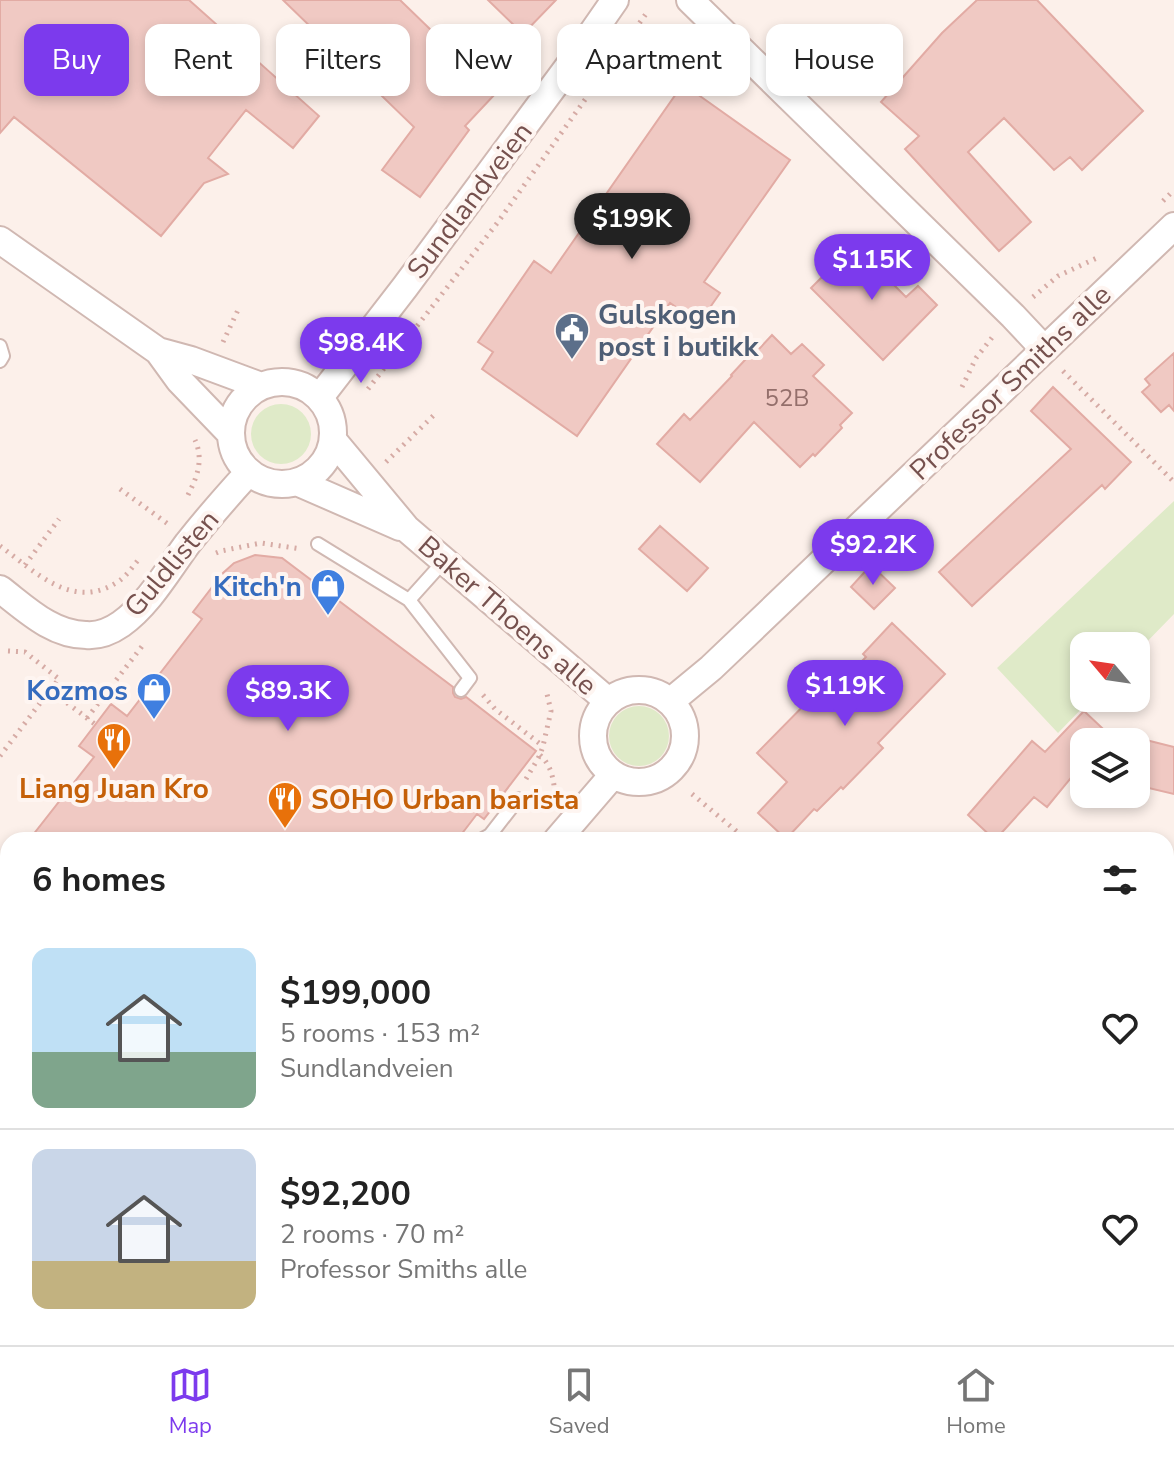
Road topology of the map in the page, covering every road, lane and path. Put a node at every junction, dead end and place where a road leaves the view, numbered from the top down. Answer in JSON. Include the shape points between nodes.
{"nodes":[{"id":1,"x":615,"y":0,"type":"edge"},
{"id":2,"x":690,"y":0,"type":"edge"},
{"id":3,"x":648,"y":11,"type":"dead end"},
{"id":4,"x":1174,"y":190,"type":"edge"},
{"id":5,"x":1152,"y":211,"type":"dead end"},
{"id":6,"x":1174,"y":226,"type":"edge"},
{"id":7,"x":0,"y":240,"type":"edge"},
{"id":8,"x":1108,"y":253,"type":"dead end"},
{"id":9,"x":238,"y":310,"type":"dead end"},
{"id":10,"x":1013,"y":316,"type":"junction"},
{"id":11,"x":0,"y":346,"type":"edge"},
{"id":12,"x":221,"y":347,"type":"dead end"},
{"id":13,"x":1044,"y":349,"type":"junction"},
{"id":14,"x":158,"y":351,"type":"junction"},
{"id":15,"x":0,"y":361,"type":"edge"},
{"id":16,"x":261,"y":386,"type":"junction"},
{"id":17,"x":368,"y":389,"type":"dead end"},
{"id":18,"x":960,"y":392,"type":"dead end"},
{"id":19,"x":320,"y":397,"type":"junction"},
{"id":20,"x":434,"y":415,"type":"dead end"},
{"id":21,"x":190,"y":429,"type":"dead end"},
{"id":22,"x":230,"y":433,"type":"junction"},
{"id":23,"x":333,"y":440,"type":"junction"},
{"id":24,"x":384,"y":464,"type":"dead end"},
{"id":25,"x":249,"y":472,"type":"junction"},
{"id":26,"x":297,"y":482,"type":"junction"},
{"id":27,"x":1174,"y":482,"type":"edge"},
{"id":28,"x":120,"y":489,"type":"dead end"},
{"id":29,"x":181,"y":506,"type":"dead end"},
{"id":30,"x":174,"y":515,"type":"dead end"},
{"id":31,"x":59,"y":519,"type":"dead end"},
{"id":32,"x":407,"y":529,"type":"junction"},
{"id":33,"x":318,"y":544,"type":"joint"},
{"id":34,"x":0,"y":546,"type":"edge"},
{"id":35,"x":149,"y":546,"type":"dead end"},
{"id":36,"x":210,"y":557,"type":"dead end"},
{"id":37,"x":444,"y":561,"type":"junction"},
{"id":38,"x":25,"y":565,"type":"junction"},
{"id":39,"x":0,"y":589,"type":"edge"},
{"id":40,"x":409,"y":600,"type":"junction"},
{"id":41,"x":8,"y":651,"type":"dead end"},
{"id":42,"x":470,"y":678,"type":"junction"},
{"id":43,"x":50,"y":690,"type":"junction"},
{"id":44,"x":461,"y":690,"type":"dead end"},
{"id":45,"x":547,"y":694,"type":"dead end"},
{"id":46,"x":608,"y":701,"type":"junction"},
{"id":47,"x":671,"y":701,"type":"junction"},
{"id":48,"x":96,"y":725,"type":"dead end"},
{"id":49,"x":543,"y":746,"type":"junction"},
{"id":50,"x":540,"y":755,"type":"junction"},
{"id":51,"x":0,"y":756,"type":"edge"},
{"id":52,"x":612,"y":776,"type":"junction"},
{"id":53,"x":692,"y":794,"type":"dead end"},
{"id":54,"x":555,"y":796,"type":"dead end"},
{"id":55,"x":518,"y":799,"type":"joint"},
{"id":56,"x":492,"y":832,"type":"edge"},
{"id":57,"x":564,"y":832,"type":"edge"},
{"id":58,"x":737,"y":832,"type":"edge"}],
"edges":[{"from":1,"to":19,"type":"street","name":"Sundlandveien"},
{"from":2,"to":10,"type":"street"},
{"from":3,"to":17,"type":"path","via":[[498,222]]},
{"from":4,"to":5,"type":"path"},
{"from":6,"to":13,"type":"street","name":"Professor Smiths alle"},
{"from":7,"to":14,"type":"street"},
{"from":8,"to":10,"type":"path","via":[[1051,281]]},
{"from":9,"to":12,"type":"path"},
{"from":10,"to":13,"type":"street"},
{"from":10,"to":18,"type":"path","via":[[984,346]]},
{"from":11,"to":15,"type":"lane"},
{"from":13,"to":27,"type":"path"},
{"from":13,"to":47,"type":"street","name":"Professor Smiths alle"},
{"from":14,"to":16,"type":"street"},
{"from":14,"to":22,"type":"street"},
{"from":16,"to":19,"type":"street","via":[[287,381]]},
{"from":16,"to":22,"type":"street","via":[[239,405]]},
{"from":19,"to":23,"type":"street","via":[[329,411]]},
{"from":20,"to":24,"type":"path"},
{"from":21,"to":29,"type":"path","via":[[200,461]]},
{"from":22,"to":25,"type":"street","via":[[239,461]]},
{"from":23,"to":26,"type":"street","via":[[321,466]]},
{"from":23,"to":32,"type":"street","name":"Baker Thoens alle"},
{"from":25,"to":26,"type":"street","via":[[263,481]]},
{"from":25,"to":39,"type":"street","name":"Guldlisten","via":[[139,608],[103,633],[85,636],[62,630]]},
{"from":26,"to":32,"type":"street","name":"Baker Thoens alle"},
{"from":28,"to":30,"type":"path","via":[[168,524]]},
{"from":31,"to":38,"type":"path"},
{"from":32,"to":37,"type":"street","name":"Baker Thoens alle"},
{"from":33,"to":36,"type":"path","via":[[312,551],[261,543]]},
{"from":33,"to":40,"type":"lane"},
{"from":34,"to":38,"type":"path"},
{"from":35,"to":38,"type":"path","via":[[122,580],[101,590],[60,589]]},
{"from":37,"to":40,"type":"lane"},
{"from":37,"to":46,"type":"street","name":"Baker Thoens alle"},
{"from":40,"to":42,"type":"lane"},
{"from":41,"to":43,"type":"path","via":[[25,652],[59,679]]},
{"from":42,"to":44,"type":"lane"},
{"from":42,"to":49,"type":"path","via":[[495,709]]},
{"from":43,"to":48,"type":"path"},
{"from":43,"to":51,"type":"path"},
{"from":45,"to":49,"type":"path","via":[[551,711]]},
{"from":46,"to":47,"type":"street","via":[[632,689]]},
{"from":46,"to":52,"type":"street","via":[[594,724],[593,738],[595,752]]},
{"from":47,"to":52,"type":"street","via":[[685,729],[679,760],[655,780],[640,783]]},
{"from":49,"to":50,"type":"path"},
{"from":50,"to":54,"type":"path","via":[[551,771]]},
{"from":50,"to":55,"type":"path","via":[[514,796]]},
{"from":52,"to":57,"type":"street"},
{"from":53,"to":58,"type":"path"},
{"from":55,"to":56,"type":"lane"}]}
